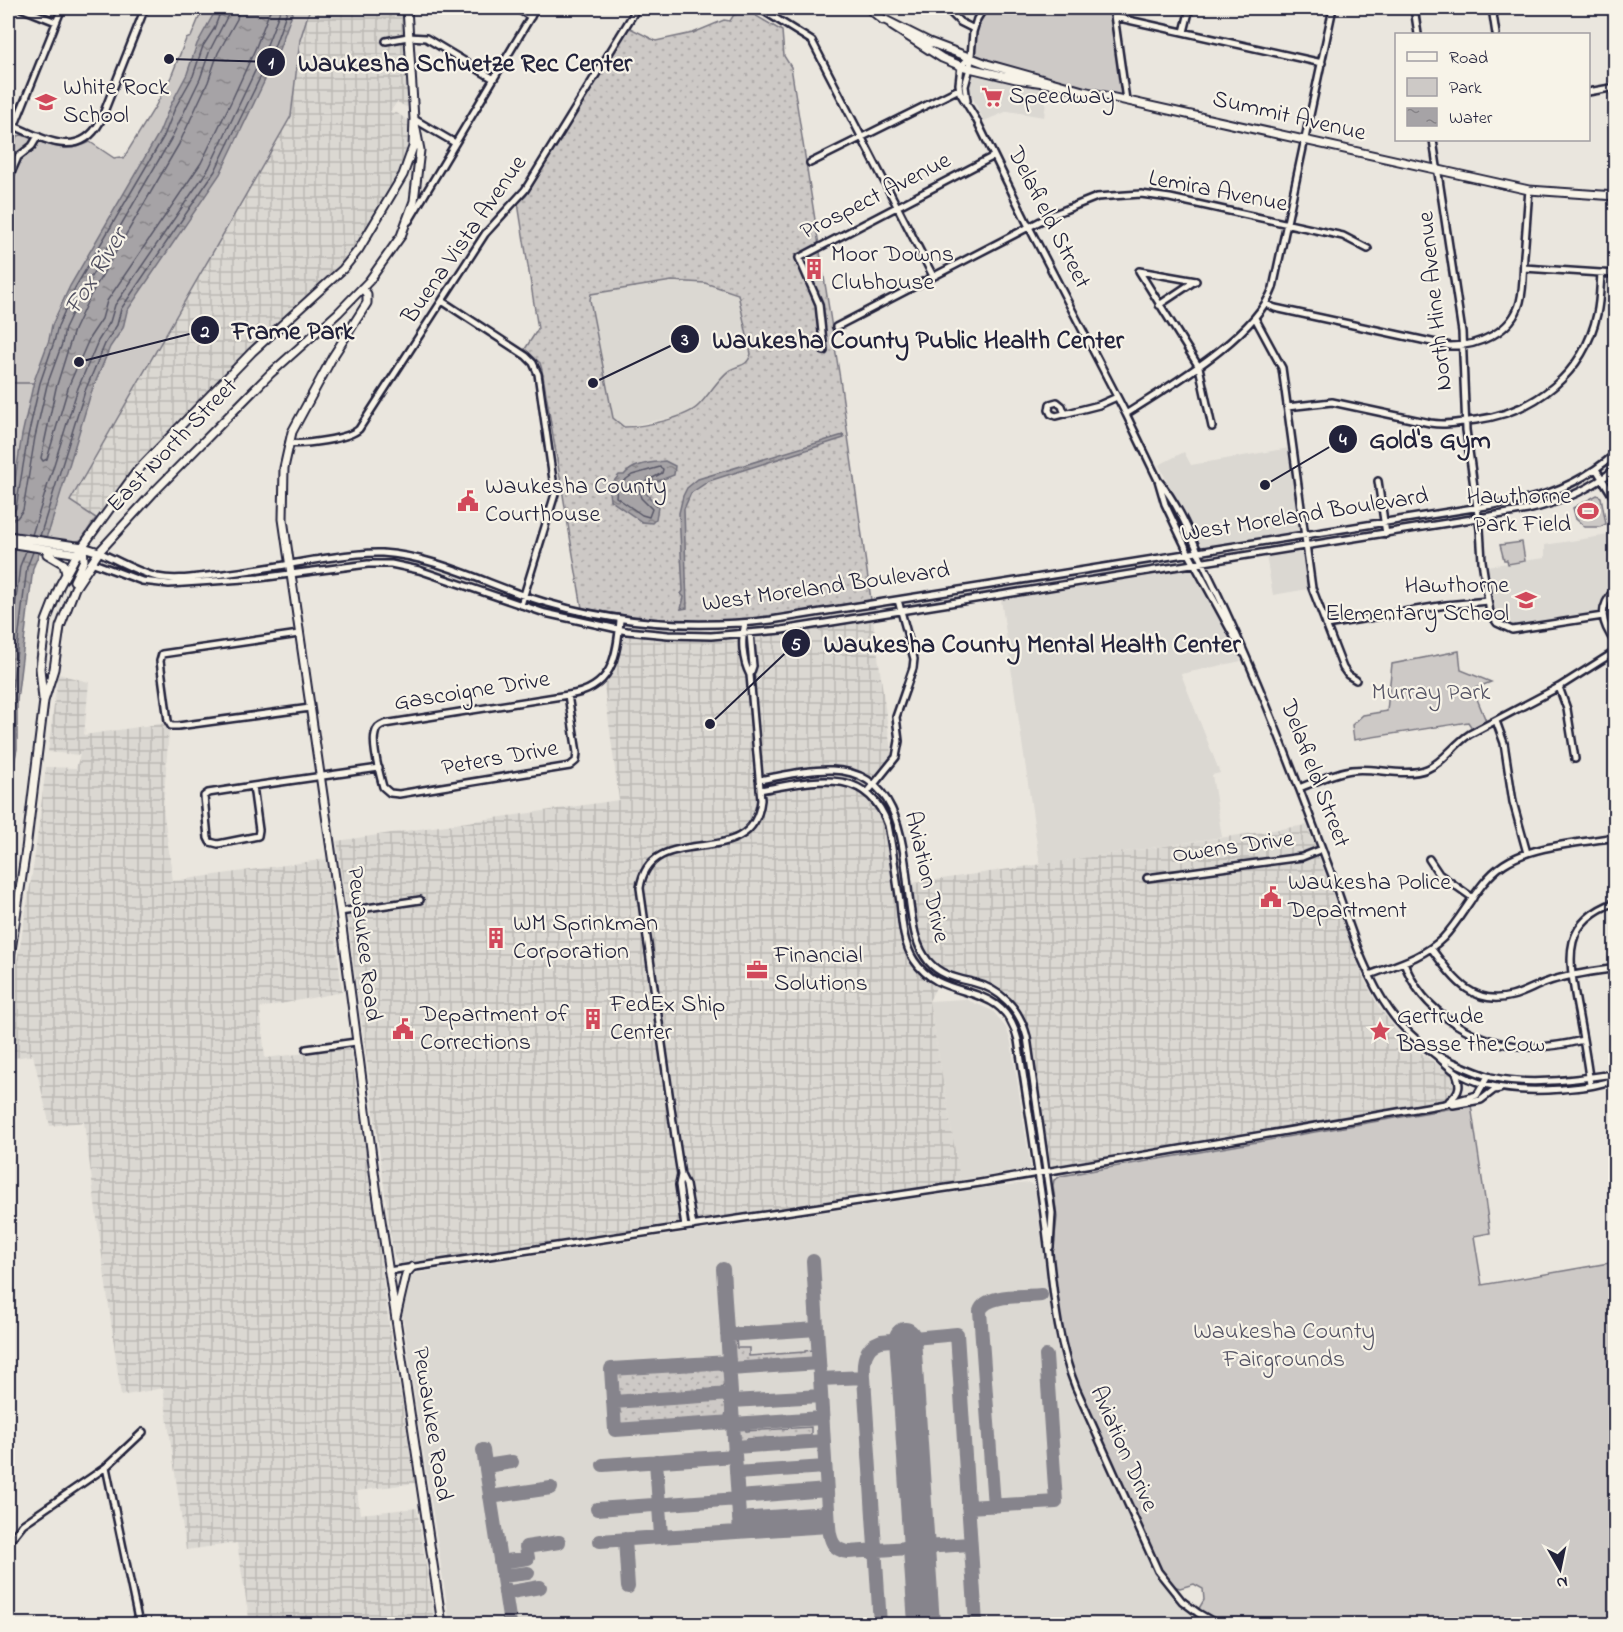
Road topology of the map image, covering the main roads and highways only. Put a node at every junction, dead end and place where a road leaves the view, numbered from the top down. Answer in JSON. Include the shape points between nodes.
{"nodes":[{"id":1,"x":407,"y":8,"type":"edge"},
{"id":2,"x":868,"y":8,"type":"edge"},
{"id":3,"x":879,"y":17,"type":"junction"},
{"id":4,"x":1063,"y":85,"type":"junction"},
{"id":5,"x":414,"y":119,"type":"junction"},
{"id":6,"x":1616,"y":196,"type":"edge"},
{"id":7,"x":362,"y":288,"type":"junction"},
{"id":8,"x":8,"y":536,"type":"edge"},
{"id":9,"x":8,"y":543,"type":"edge"},
{"id":10,"x":8,"y":548,"type":"edge"},
{"id":11,"x":48,"y":548,"type":"junction"},
{"id":12,"x":99,"y":552,"type":"junction"},
{"id":13,"x":82,"y":556,"type":"junction"},
{"id":14,"x":65,"y":575,"type":"junction"},
{"id":15,"x":58,"y":639,"type":"junction"},
{"id":16,"x":44,"y":702,"type":"junction"},
{"id":17,"x":8,"y":971,"type":"edge"},
{"id":18,"x":412,"y":1267,"type":"road end"},
{"id":19,"x":396,"y":1319,"type":"junction"},
{"id":20,"x":442,"y":1624,"type":"edge"}],
"edges":[{"from":1,"to":5,"type":"main road"},
{"from":2,"to":3,"type":"main road"},
{"from":3,"to":4,"type":"main road","name":"Summit Avenue","via":[[929,42]]},
{"from":3,"to":4,"type":"main road","name":"Summit Avenue","via":[[961,66]]},
{"from":4,"to":6,"type":"main road","name":"Summit Avenue","via":[[1529,190]]},
{"from":5,"to":7,"type":"main road","name":"East North Street","via":[[420,163],[408,222]]},
{"from":5,"to":13,"type":"main road","via":[[408,165],[353,258],[332,282],[252,352],[136,471]]},
{"from":7,"to":12,"type":"main road","name":"East North Street","via":[[270,374]]},
{"from":7,"to":19,"type":"main road","name":"Pewaukee Road","via":[[367,303],[294,427],[284,468],[282,507]]},
{"from":8,"to":11,"type":"main road"},
{"from":9,"to":11,"type":"main road"},
{"from":10,"to":11,"type":"main road"},
{"from":11,"to":13,"type":"main road","name":"West Moreland Boulevard"},
{"from":11,"to":13,"type":"main road"},
{"from":11,"to":14,"type":"main road","via":[[64,564]]},
{"from":12,"to":13,"type":"main road","name":"West Moreland Boulevard"},
{"from":12,"to":13,"type":"main road","name":"East North Street"},
{"from":13,"to":14,"type":"main road","name":"East North Street"},
{"from":13,"to":15,"type":"main road","name":"East North Street","via":[[79,581],[67,604]]},
{"from":13,"to":15,"type":"main road","via":[[57,623]]},
{"from":14,"to":16,"type":"main road","name":"East North Street","via":[[45,630],[40,668]]},
{"from":15,"to":16,"type":"main road","name":"East North Street"},
{"from":16,"to":17,"type":"main road","name":"East North Street"},
{"from":18,"to":19,"type":"main road","via":[[406,1274]]},
{"from":19,"to":20,"type":"main road","name":"Pewaukee Road"}]}
